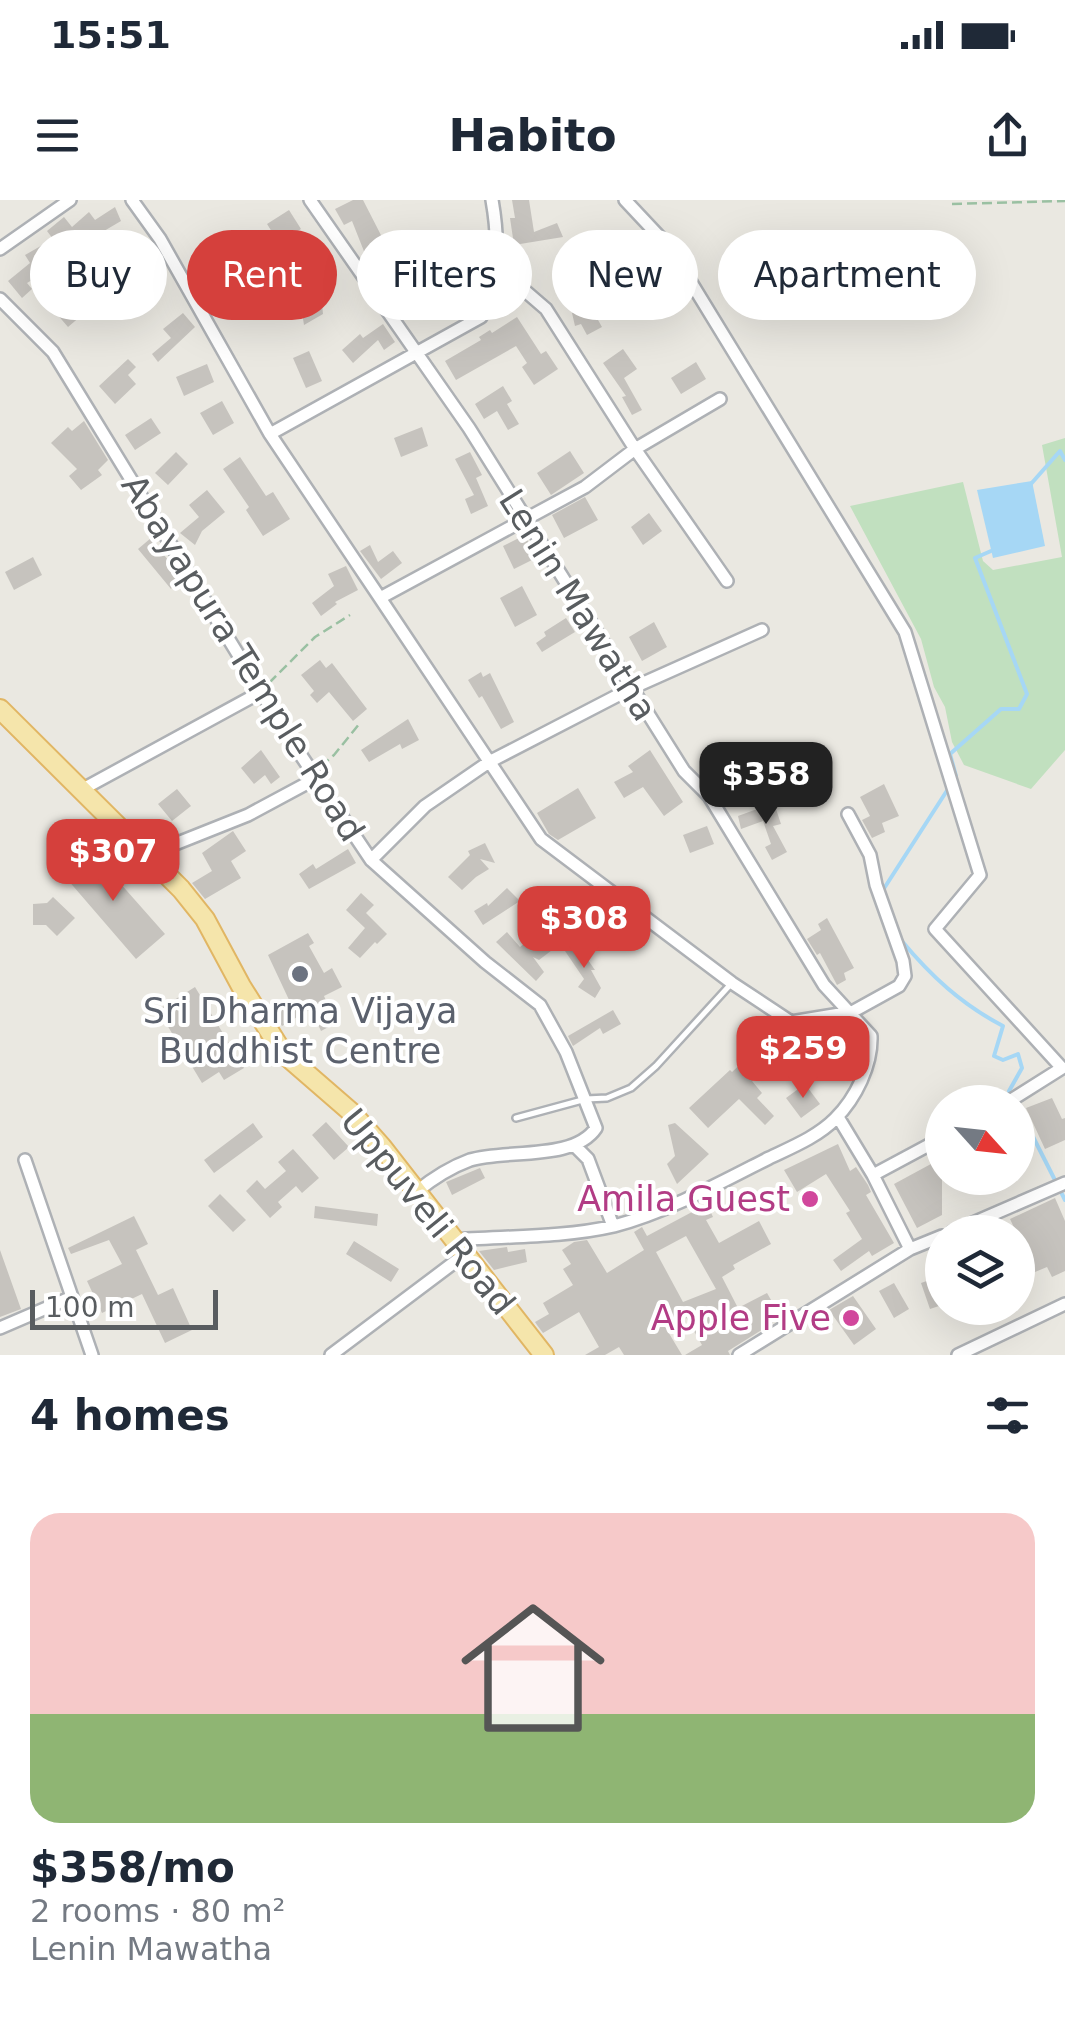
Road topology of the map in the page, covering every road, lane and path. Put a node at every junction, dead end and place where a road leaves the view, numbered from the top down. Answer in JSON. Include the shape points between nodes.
{"nodes":[{"id":1,"x":70,"y":200,"type":"edge"},
{"id":2,"x":132,"y":200,"type":"edge"},
{"id":3,"x":310,"y":200,"type":"edge"},
{"id":4,"x":492,"y":200,"type":"edge"},
{"id":5,"x":625,"y":200,"type":"edge"},
{"id":6,"x":1065,"y":201,"type":"edge"},
{"id":7,"x":952,"y":204,"type":"dead end"},
{"id":8,"x":494,"y":230,"type":"edge"},
{"id":9,"x":0,"y":249,"type":"edge"},
{"id":10,"x":532,"y":297,"type":"edge"},
{"id":11,"x":0,"y":299,"type":"edge"},
{"id":12,"x":474,"y":320,"type":"edge"},
{"id":13,"x":417,"y":351,"type":"junction"},
{"id":14,"x":720,"y":399,"type":"dead end"},
{"id":15,"x":270,"y":434,"type":"junction"},
{"id":16,"x":635,"y":449,"type":"junction"},
{"id":17,"x":524,"y":520,"type":"junction"},
{"id":18,"x":727,"y":581,"type":"dead end"},
{"id":19,"x":380,"y":598,"type":"junction"},
{"id":20,"x":350,"y":615,"type":"dead end"},
{"id":21,"x":762,"y":630,"type":"dead end"},
{"id":22,"x":630,"y":689,"type":"junction"},
{"id":23,"x":260,"y":692,"type":"junction"},
{"id":24,"x":0,"y":709,"type":"edge"},
{"id":25,"x":360,"y":722,"type":"dead end"},
{"id":26,"x":489,"y":762,"type":"junction"},
{"id":27,"x":314,"y":776,"type":"junction"},
{"id":28,"x":83,"y":790,"type":"junction"},
{"id":29,"x":848,"y":814,"type":"dead end"},
{"id":30,"x":150,"y":854,"type":"junction"},
{"id":31,"x":370,"y":860,"type":"junction"},
{"id":32,"x":732,"y":982,"type":"junction"},
{"id":33,"x":852,"y":1012,"type":"junction"},
{"id":34,"x":1035,"y":1085,"type":"edge"},
{"id":35,"x":586,"y":1099,"type":"junction"},
{"id":36,"x":838,"y":1117,"type":"junction"},
{"id":37,"x":516,"y":1118,"type":"dead end"},
{"id":38,"x":575,"y":1146,"type":"junction"},
{"id":39,"x":925,"y":1147,"type":"edge"},
{"id":40,"x":25,"y":1160,"type":"dead end"},
{"id":41,"x":873,"y":1175,"type":"junction"},
{"id":42,"x":1060,"y":1185,"type":"edge"},
{"id":43,"x":416,"y":1192,"type":"junction"},
{"id":44,"x":991,"y":1215,"type":"edge"},
{"id":45,"x":613,"y":1226,"type":"junction"},
{"id":46,"x":452,"y":1240,"type":"junction"},
{"id":47,"x":925,"y":1243,"type":"edge"},
{"id":48,"x":910,"y":1249,"type":"junction"},
{"id":49,"x":464,"y":1255,"type":"junction"},
{"id":50,"x":72,"y":1297,"type":"junction"},
{"id":51,"x":1065,"y":1304,"type":"edge"},
{"id":52,"x":0,"y":1328,"type":"edge"},
{"id":53,"x":92,"y":1355,"type":"edge"},
{"id":54,"x":332,"y":1355,"type":"edge"},
{"id":55,"x":544,"y":1355,"type":"edge"},
{"id":56,"x":738,"y":1355,"type":"edge"},
{"id":57,"x":958,"y":1355,"type":"edge"}],
"edges":[{"from":1,"to":9,"type":"street"},
{"from":2,"to":15,"type":"street"},
{"from":3,"to":13,"type":"street","name":"Lenin Mawatha"},
{"from":4,"to":8,"type":"street"},
{"from":5,"to":34,"type":"street","via":[[670,248],[905,632],[980,875],[934,929],[1062,1068]]},
{"from":6,"to":7,"type":"path"},
{"from":10,"to":16,"type":"street"},
{"from":11,"to":23,"type":"street","name":"Abayapura Temple Road","via":[[53,352]]},
{"from":12,"to":13,"type":"street"},
{"from":13,"to":15,"type":"street"},
{"from":13,"to":17,"type":"street","name":"Lenin Mawatha"},
{"from":14,"to":16,"type":"street"},
{"from":15,"to":19,"type":"street"},
{"from":16,"to":17,"type":"street"},
{"from":16,"to":18,"type":"street"},
{"from":17,"to":19,"type":"street"},
{"from":17,"to":22,"type":"street","name":"Lenin Mawatha"},
{"from":19,"to":26,"type":"street"},
{"from":20,"to":23,"type":"path","via":[[315,637]]},
{"from":21,"to":22,"type":"street"},
{"from":22,"to":26,"type":"street"},
{"from":22,"to":33,"type":"street","name":"Lenin Mawatha","via":[[684,771],[709,796],[824,985]]},
{"from":23,"to":27,"type":"street","name":"Abayapura Temple Road"},
{"from":23,"to":28,"type":"street"},
{"from":24,"to":28,"type":"main road","name":"Uppuveli Road"},
{"from":25,"to":27,"type":"path"},
{"from":26,"to":31,"type":"street","via":[[425,806]]},
{"from":26,"to":32,"type":"street","via":[[541,839]]},
{"from":27,"to":30,"type":"street","via":[[248,815]]},
{"from":27,"to":31,"type":"street","name":"Abayapura Temple Road"},
{"from":28,"to":30,"type":"main road","name":"Uppuveli Road"},
{"from":29,"to":33,"type":"street","via":[[870,855],[905,976]]},
{"from":30,"to":43,"type":"main road","name":"Uppuveli Road","via":[[204,919],[283,1052],[351,1112]]},
{"from":31,"to":35,"type":"street","name":"Abayapura Temple Road","via":[[540,1005]]},
{"from":32,"to":33,"type":"street","via":[[791,1022]]},
{"from":32,"to":35,"type":"lane","via":[[631,1088]]},
{"from":33,"to":36,"type":"street","name":"Lenin Mawatha","via":[[872,1036],[872,1056]]},
{"from":35,"to":37,"type":"lane"},
{"from":35,"to":38,"type":"street","name":"Abayapura Temple Road","via":[[596,1128]]},
{"from":36,"to":41,"type":"street"},
{"from":36,"to":45,"type":"street","name":"Lenin Mawatha","via":[[734,1176]]},
{"from":38,"to":43,"type":"street","via":[[470,1160]]},
{"from":38,"to":45,"type":"street","via":[[588,1158]]},
{"from":39,"to":41,"type":"street"},
{"from":40,"to":50,"type":"street"},
{"from":41,"to":48,"type":"street"},
{"from":42,"to":44,"type":"street"},
{"from":43,"to":46,"type":"main road","name":"Uppuveli Road"},
{"from":45,"to":46,"type":"street","name":"Lenin Mawatha"},
{"from":46,"to":49,"type":"main road","name":"Uppuveli Road"},
{"from":47,"to":48,"type":"street"},
{"from":48,"to":56,"type":"street"},
{"from":49,"to":54,"type":"street"},
{"from":49,"to":55,"type":"main road","name":"Uppuveli Road"},
{"from":50,"to":52,"type":"street"},
{"from":50,"to":53,"type":"street"},
{"from":51,"to":57,"type":"street"}]}
